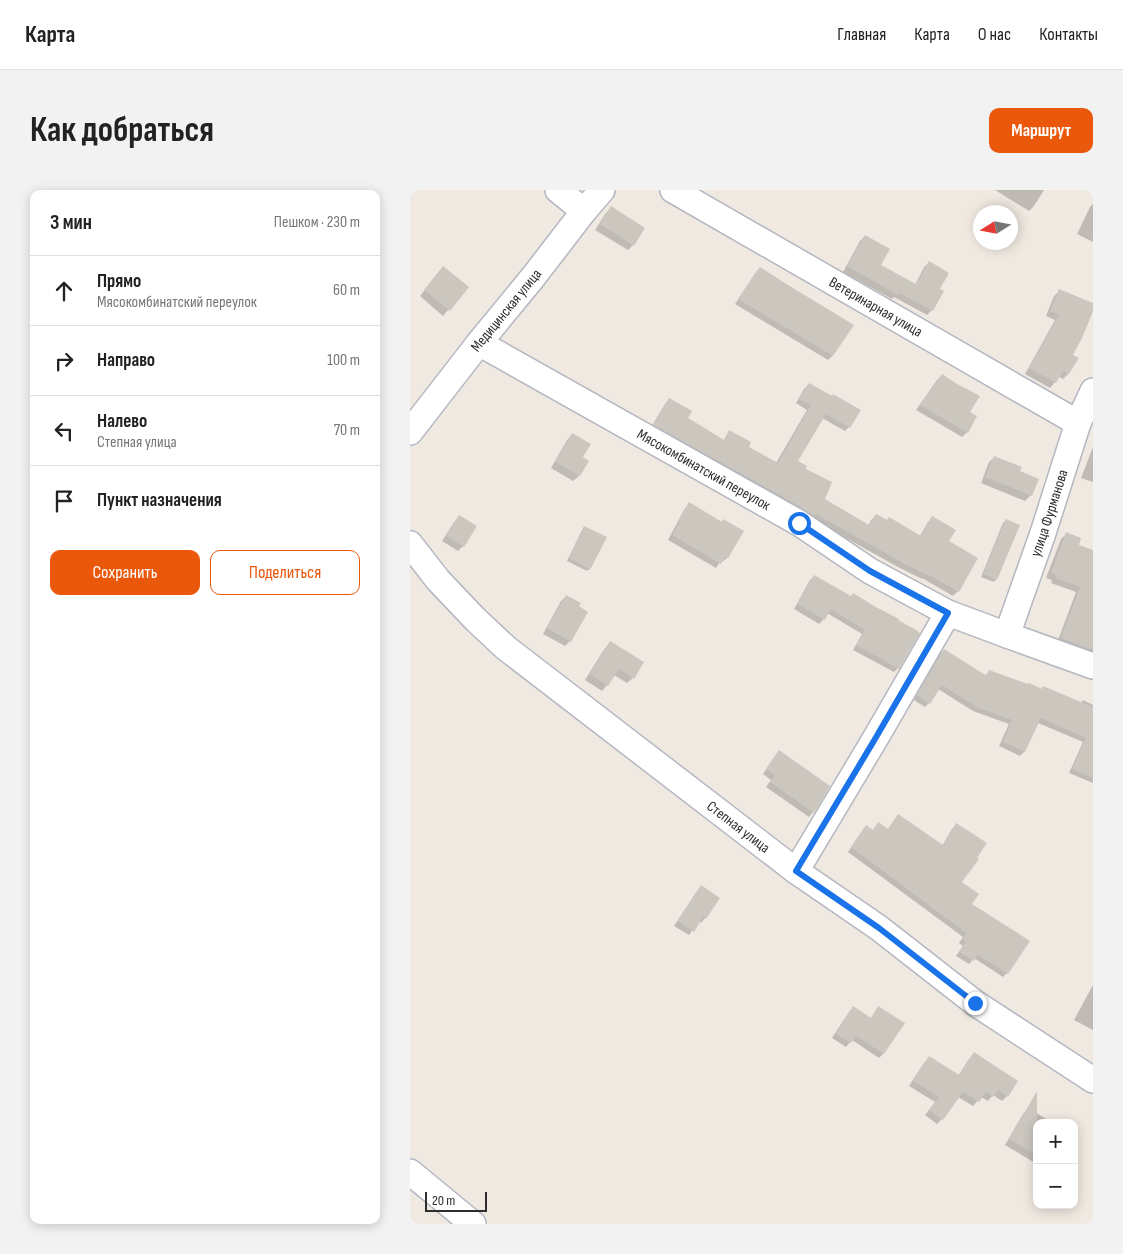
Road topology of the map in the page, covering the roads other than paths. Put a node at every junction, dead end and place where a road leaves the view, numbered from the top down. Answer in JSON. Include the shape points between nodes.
{"nodes":[{"id":1,"x":558,"y":190,"type":"edge"},
{"id":2,"x":602,"y":190,"type":"edge"},
{"id":3,"x":673,"y":190,"type":"edge"},
{"id":4,"x":584,"y":211,"type":"junction"},
{"id":5,"x":479,"y":343,"type":"junction"},
{"id":6,"x":1093,"y":391,"type":"edge"},
{"id":7,"x":1078,"y":423,"type":"junction"},
{"id":8,"x":410,"y":432,"type":"edge"},
{"id":9,"x":410,"y":544,"type":"edge"},
{"id":10,"x":948,"y":613,"type":"junction"},
{"id":11,"x":1007,"y":636,"type":"junction"},
{"id":12,"x":1093,"y":666,"type":"edge"},
{"id":13,"x":796,"y":871,"type":"junction"},
{"id":14,"x":1093,"y":1080,"type":"edge"},
{"id":15,"x":410,"y":1172,"type":"edge"},
{"id":16,"x":473,"y":1224,"type":"edge"}],
"edges":[{"from":1,"to":4,"type":"street"},
{"from":2,"to":4,"type":"street","name":"Медицинская улица"},
{"from":3,"to":7,"type":"street","name":"Ветеринарная улица"},
{"from":4,"to":5,"type":"street","name":"Медицинская улица"},
{"from":5,"to":8,"type":"street","name":"Медицинская улица"},
{"from":5,"to":10,"type":"street","name":"Мясокомбинатский переулок","via":[[799,523],[870,571]]},
{"from":6,"to":7,"type":"street","name":"улица Фурманова"},
{"from":7,"to":11,"type":"street","name":"улица Фурманова","via":[[1044,533]]},
{"from":9,"to":13,"type":"street","name":"Степная улица","via":[[438,580],[506,648]]},
{"from":10,"to":11,"type":"street","name":"Мясокомбинатский переулок"},
{"from":10,"to":13,"type":"street"},
{"from":11,"to":12,"type":"street","name":"Мясокомбинатский переулок"},
{"from":13,"to":14,"type":"street","name":"Степная улица","via":[[879,928],[975,1003]]},
{"from":15,"to":16,"type":"street"}]}
